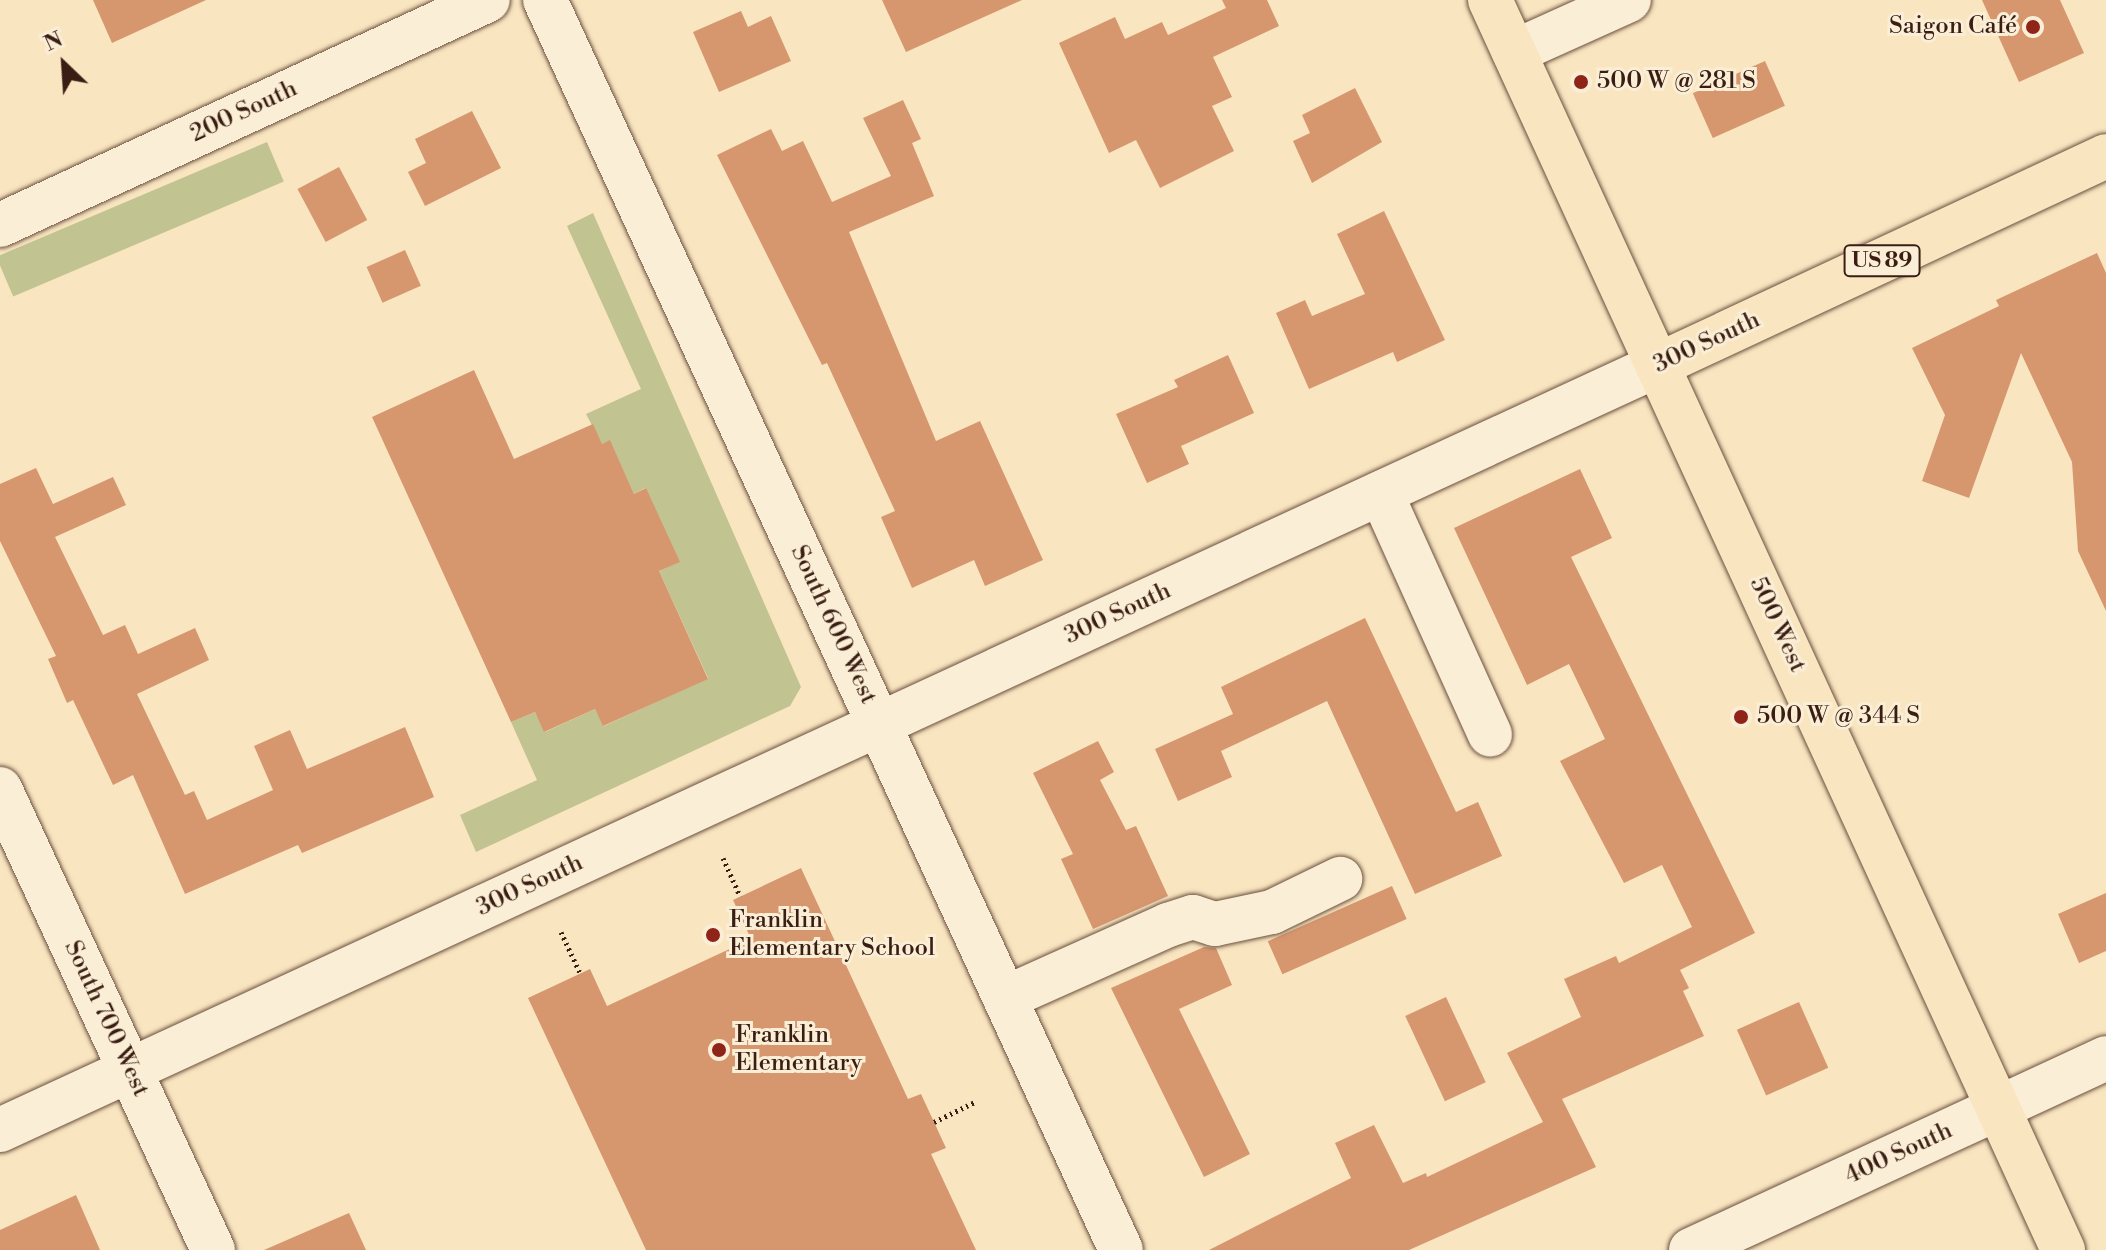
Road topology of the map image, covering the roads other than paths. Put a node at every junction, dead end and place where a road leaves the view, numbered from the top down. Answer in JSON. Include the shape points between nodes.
{"nodes":[{"id":1,"x":488,"y":0,"type":"edge"},
{"id":2,"x":545,"y":0,"type":"edge"},
{"id":3,"x":1490,"y":0,"type":"edge"},
{"id":4,"x":1629,"y":0,"type":"edge"},
{"id":5,"x":1514,"y":52,"type":"junction"},
{"id":6,"x":2106,"y":156,"type":"edge"},
{"id":7,"x":0,"y":225,"type":"edge"},
{"id":8,"x":1658,"y":365,"type":"junction"},
{"id":9,"x":1381,"y":493,"type":"junction"},
{"id":10,"x":879,"y":725,"type":"junction"},
{"id":11,"x":1490,"y":734,"type":"dead end"},
{"id":12,"x":0,"y":789,"type":"edge"},
{"id":13,"x":1340,"y":879,"type":"dead end"},
{"id":14,"x":1005,"y":998,"type":"junction"},
{"id":15,"x":2106,"y":1058,"type":"edge"},
{"id":16,"x":130,"y":1071,"type":"junction"},
{"id":17,"x":1998,"y":1108,"type":"junction"},
{"id":18,"x":0,"y":1130,"type":"edge"},
{"id":19,"x":213,"y":1250,"type":"edge"},
{"id":20,"x":1121,"y":1250,"type":"edge"},
{"id":21,"x":1691,"y":1250,"type":"edge"},
{"id":22,"x":2063,"y":1250,"type":"edge"}],
"edges":[{"from":1,"to":7,"type":"street","name":"200 South"},
{"from":2,"to":10,"type":"street","name":"South 600 West"},
{"from":3,"to":5,"type":"main road","name":"500 West"},
{"from":4,"to":5,"type":"street"},
{"from":5,"to":8,"type":"main road","name":"500 West"},
{"from":6,"to":8,"type":"main road","name":"300 South","number":"US 89"},
{"from":8,"to":9,"type":"street","name":"300 South"},
{"from":8,"to":17,"type":"main road","name":"500 West"},
{"from":9,"to":10,"type":"street","name":"300 South"},
{"from":9,"to":11,"type":"street"},
{"from":10,"to":14,"type":"street","name":"South 600 West"},
{"from":10,"to":16,"type":"street","name":"300 South"},
{"from":12,"to":16,"type":"street","name":"South 700 West"},
{"from":13,"to":14,"type":"street","via":[[1272,912],[1215,924],[1193,917],[1168,925]]},
{"from":14,"to":20,"type":"street","name":"South 600 West"},
{"from":15,"to":17,"type":"street","name":"400 South"},
{"from":16,"to":18,"type":"street","name":"300 South"},
{"from":16,"to":19,"type":"street","name":"South 700 West"},
{"from":17,"to":21,"type":"street","name":"400 South"},
{"from":17,"to":22,"type":"main road","name":"500 West"}]}
